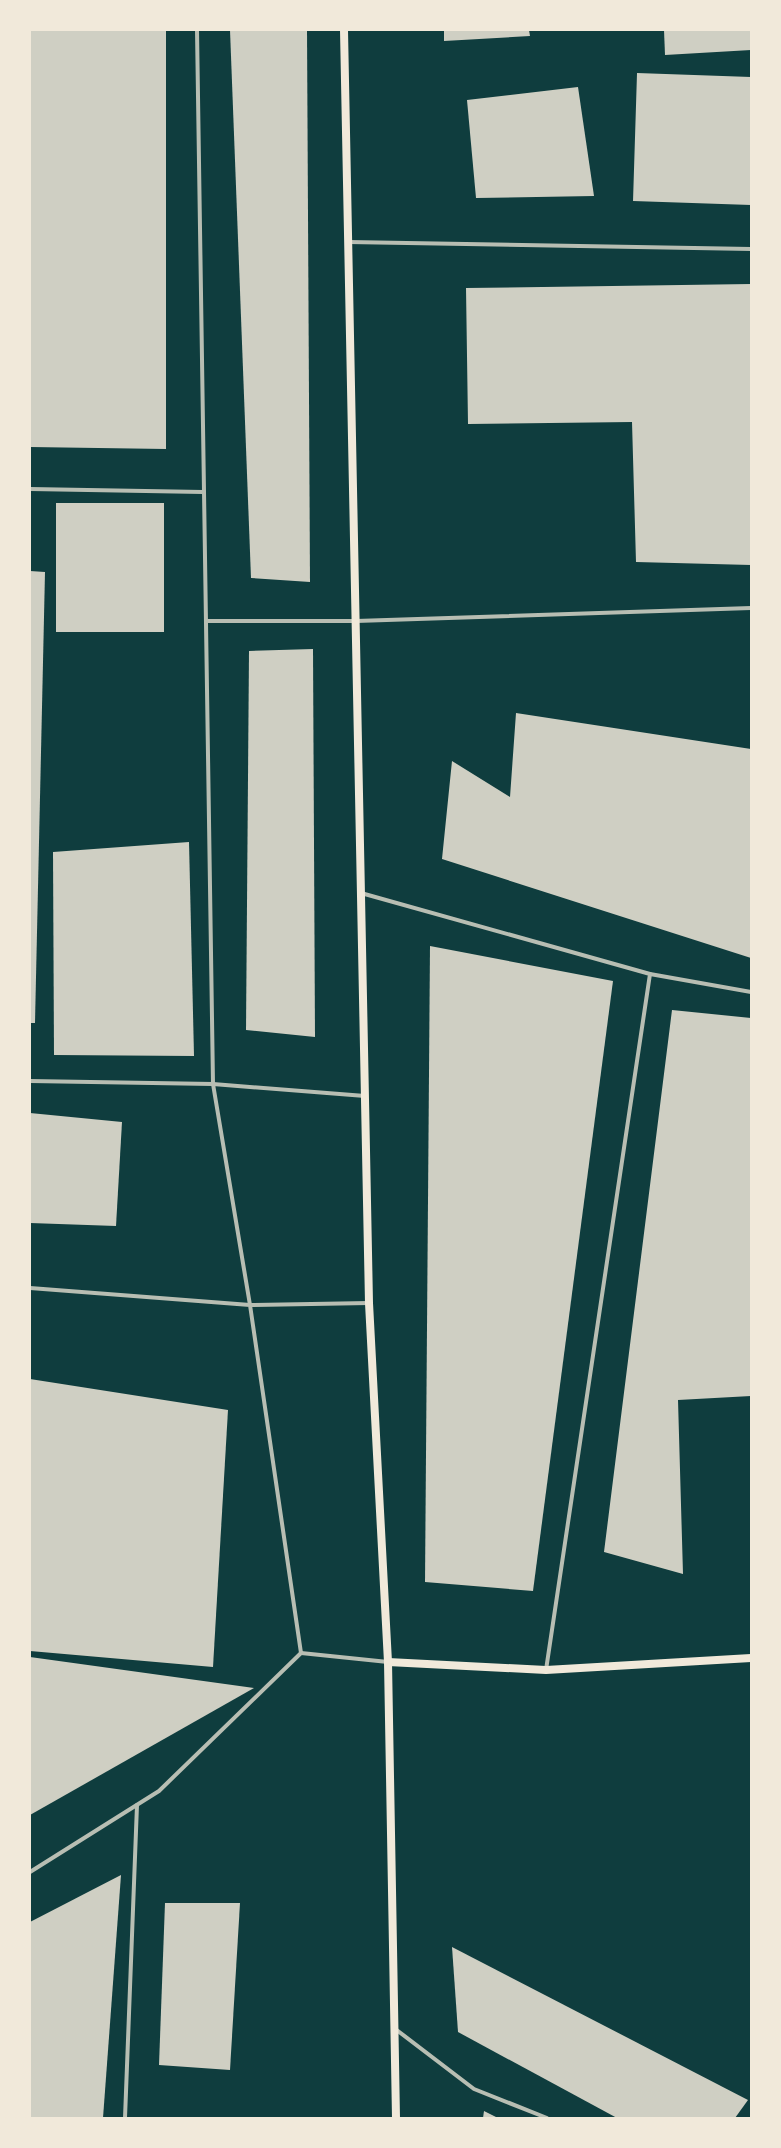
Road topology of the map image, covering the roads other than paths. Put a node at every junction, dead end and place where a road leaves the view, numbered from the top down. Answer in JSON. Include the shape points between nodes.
{"nodes":[{"id":1,"x":197,"y":30,"type":"edge"},
{"id":2,"x":344,"y":30,"type":"edge"},
{"id":3,"x":348,"y":242,"type":"junction"},
{"id":4,"x":751,"y":249,"type":"edge"},
{"id":5,"x":30,"y":489,"type":"edge"},
{"id":6,"x":204,"y":492,"type":"junction"},
{"id":7,"x":751,"y":608,"type":"edge"},
{"id":8,"x":206,"y":621,"type":"junction"},
{"id":9,"x":356,"y":621,"type":"junction"},
{"id":10,"x":361,"y":893,"type":"junction"},
{"id":11,"x":650,"y":974,"type":"junction"},
{"id":12,"x":751,"y":992,"type":"edge"},
{"id":13,"x":30,"y":1081,"type":"edge"},
{"id":14,"x":213,"y":1084,"type":"junction"},
{"id":15,"x":366,"y":1096,"type":"junction"},
{"id":16,"x":30,"y":1288,"type":"edge"},
{"id":17,"x":369,"y":1303,"type":"junction"},
{"id":18,"x":250,"y":1304,"type":"junction"},
{"id":19,"x":301,"y":1653,"type":"junction"},
{"id":20,"x":751,"y":1658,"type":"edge"},
{"id":21,"x":388,"y":1662,"type":"junction"},
{"id":22,"x":546,"y":1670,"type":"junction"},
{"id":23,"x":137,"y":1805,"type":"junction"},
{"id":24,"x":30,"y":1872,"type":"edge"},
{"id":25,"x":394,"y":2028,"type":"junction"},
{"id":26,"x":125,"y":2118,"type":"edge"},
{"id":27,"x":396,"y":2118,"type":"edge"},
{"id":28,"x":547,"y":2118,"type":"edge"}],
"edges":[{"from":1,"to":6,"type":"street"},
{"from":2,"to":3,"type":"main road"},
{"from":3,"to":4,"type":"street"},
{"from":3,"to":9,"type":"main road"},
{"from":5,"to":6,"type":"street"},
{"from":6,"to":8,"type":"street"},
{"from":7,"to":9,"type":"street"},
{"from":8,"to":9,"type":"street"},
{"from":8,"to":14,"type":"street"},
{"from":9,"to":10,"type":"main road"},
{"from":10,"to":11,"type":"street"},
{"from":10,"to":15,"type":"main road"},
{"from":11,"to":12,"type":"street"},
{"from":11,"to":22,"type":"street"},
{"from":13,"to":14,"type":"street"},
{"from":14,"to":15,"type":"street"},
{"from":14,"to":18,"type":"street"},
{"from":15,"to":17,"type":"main road"},
{"from":16,"to":18,"type":"street"},
{"from":17,"to":18,"type":"street"},
{"from":17,"to":21,"type":"main road"},
{"from":18,"to":19,"type":"street"},
{"from":19,"to":21,"type":"street"},
{"from":19,"to":23,"type":"street","via":[[159,1792]]},
{"from":20,"to":22,"type":"main road"},
{"from":21,"to":22,"type":"main road"},
{"from":21,"to":25,"type":"main road"},
{"from":23,"to":24,"type":"street"},
{"from":23,"to":26,"type":"street"},
{"from":25,"to":27,"type":"main road"},
{"from":25,"to":28,"type":"street","via":[[474,2089]]}]}
